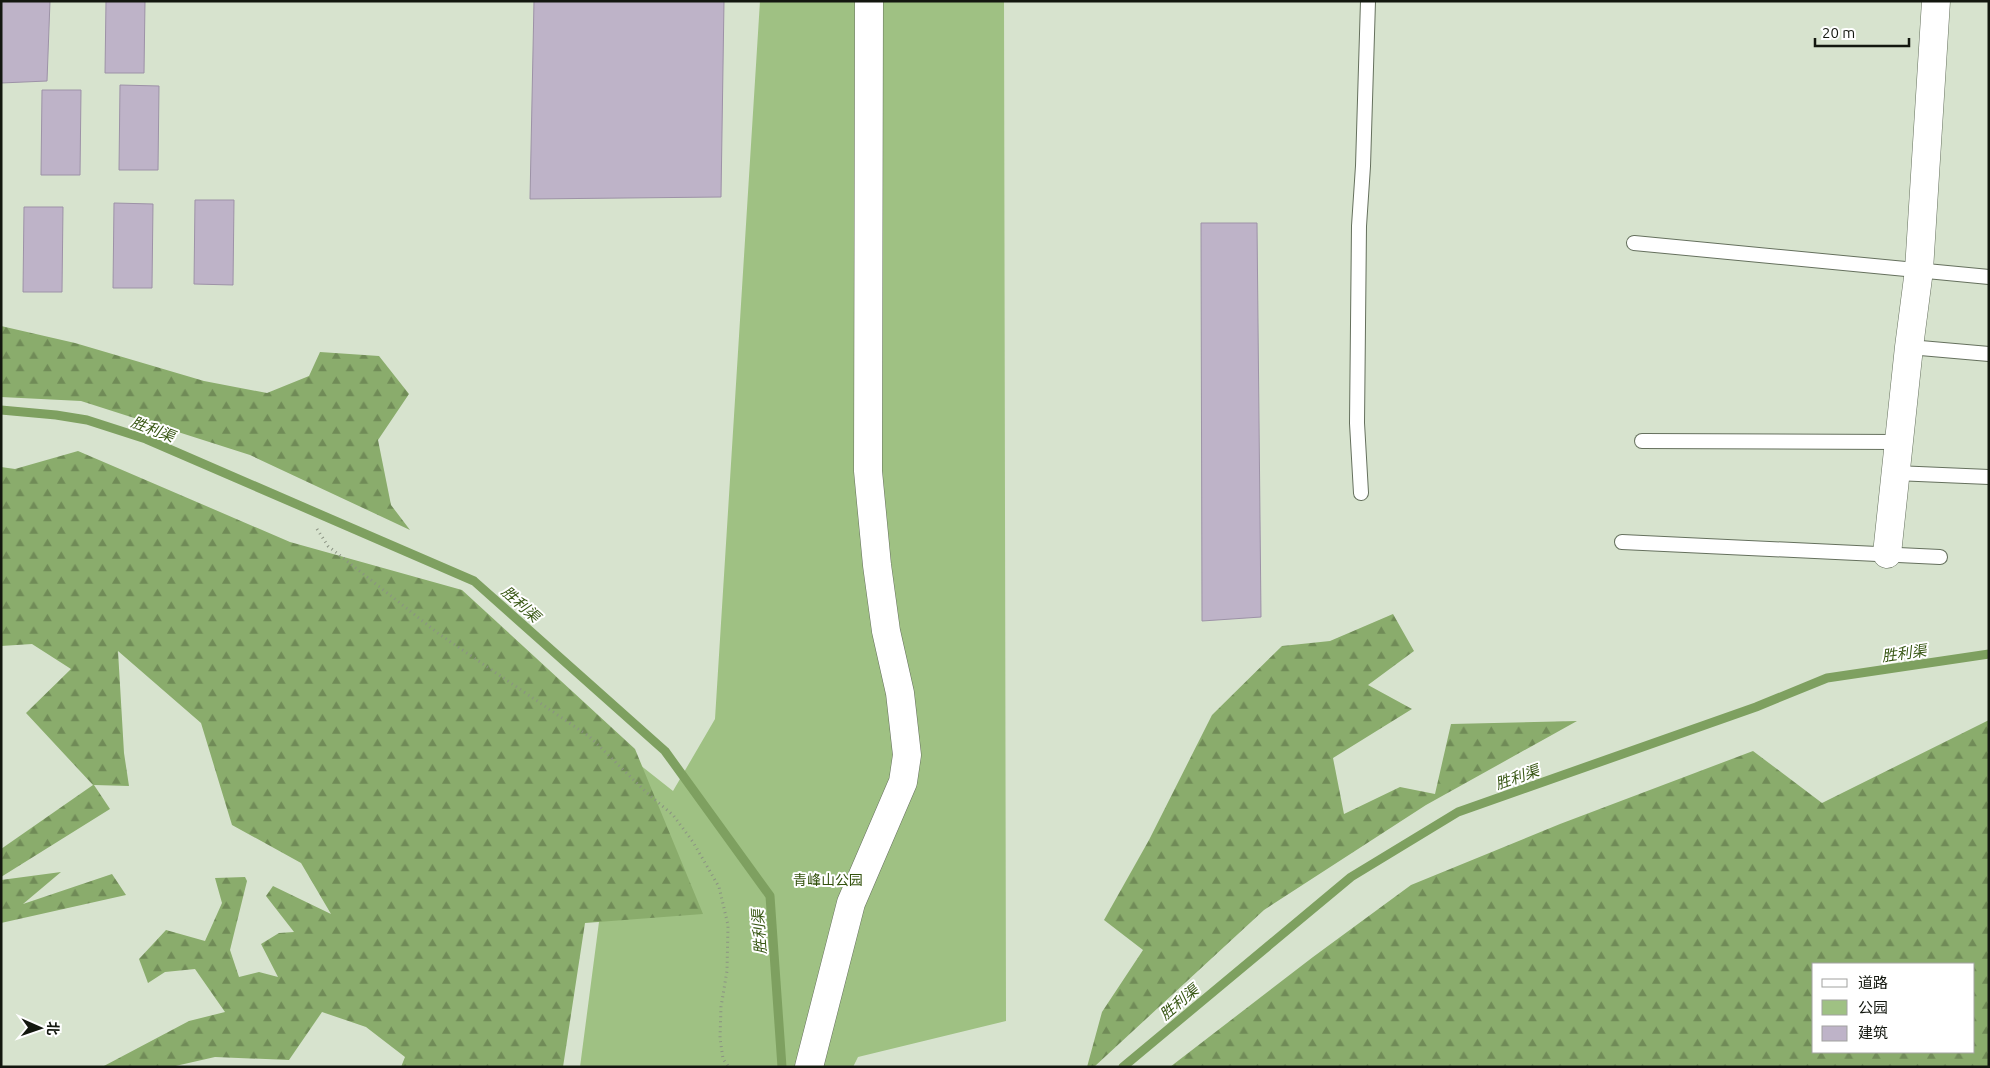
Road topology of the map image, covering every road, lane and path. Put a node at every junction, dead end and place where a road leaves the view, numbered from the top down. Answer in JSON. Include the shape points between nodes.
{"nodes":[{"id":1,"x":869,"y":1,"type":"edge"},
{"id":2,"x":1368,"y":1,"type":"edge"},
{"id":3,"x":1936,"y":1,"type":"edge"},
{"id":4,"x":1634,"y":243,"type":"dead end"},
{"id":5,"x":1919,"y":270,"type":"junction"},
{"id":6,"x":1989,"y":277,"type":"edge"},
{"id":7,"x":1909,"y":347,"type":"junction"},
{"id":8,"x":1989,"y":354,"type":"edge"},
{"id":9,"x":1642,"y":441,"type":"dead end"},
{"id":10,"x":1898,"y":442,"type":"junction"},
{"id":11,"x":1895,"y":473,"type":"junction"},
{"id":12,"x":1989,"y":477,"type":"edge"},
{"id":13,"x":1361,"y":493,"type":"dead end"},
{"id":14,"x":317,"y":529,"type":"dead end"},
{"id":15,"x":1622,"y":542,"type":"dead end"},
{"id":16,"x":1887,"y":554,"type":"junction"},
{"id":17,"x":1940,"y":556,"type":"dead end"},
{"id":18,"x":729,"y":1067,"type":"edge"},
{"id":19,"x":809,"y":1067,"type":"edge"}],
"edges":[{"from":1,"to":19,"type":"street","via":[[868,471],[886,631],[900,693],[907,755],[903,782],[851,903]]},
{"from":2,"to":13,"type":"lane","via":[[1359,226],[1356,423]]},
{"from":3,"to":5,"type":"street"},
{"from":4,"to":5,"type":"lane"},
{"from":5,"to":6,"type":"lane"},
{"from":5,"to":7,"type":"street"},
{"from":7,"to":8,"type":"lane"},
{"from":7,"to":10,"type":"street"},
{"from":9,"to":10,"type":"lane"},
{"from":10,"to":11,"type":"street"},
{"from":11,"to":12,"type":"lane"},
{"from":11,"to":16,"type":"street"},
{"from":14,"to":18,"type":"path","via":[[328,546],[439,634],[590,736],[674,815],[719,887],[728,925],[720,1038],[721,1051]]},
{"from":15,"to":16,"type":"lane"},
{"from":16,"to":17,"type":"lane"}]}
